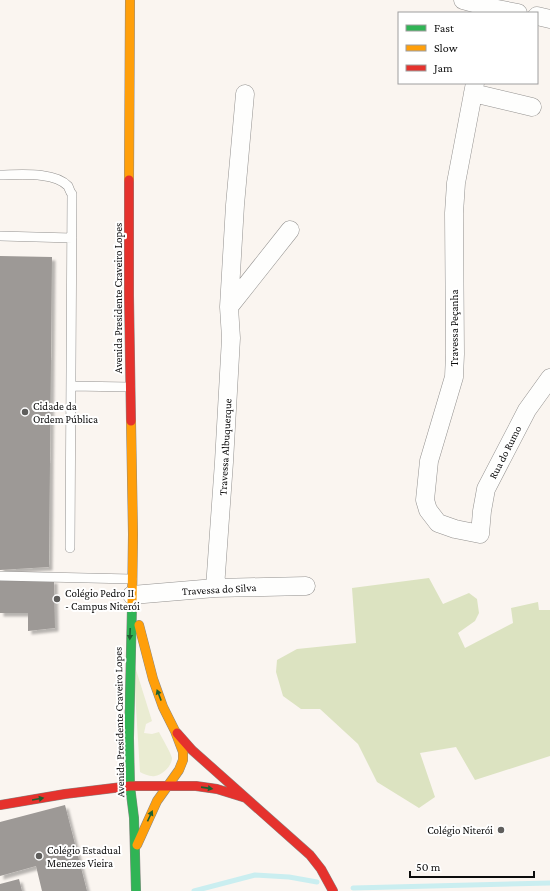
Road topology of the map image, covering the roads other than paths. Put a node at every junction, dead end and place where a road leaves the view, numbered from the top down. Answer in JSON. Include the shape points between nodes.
{"nodes":[{"id":1,"x":130,"y":0,"type":"edge"},
{"id":2,"x":463,"y":0,"type":"edge"},
{"id":3,"x":492,"y":11,"type":"edge"},
{"id":4,"x":505,"y":12,"type":"edge"},
{"id":5,"x":538,"y":16,"type":"edge"},
{"id":6,"x":550,"y":19,"type":"edge"},
{"id":7,"x":474,"y":88,"type":"edge"},
{"id":8,"x":245,"y":94,"type":"dead end"},
{"id":9,"x":532,"y":107,"type":"dead end"},
{"id":10,"x":0,"y":175,"type":"edge"},
{"id":11,"x":290,"y":230,"type":"dead end"},
{"id":12,"x":0,"y":236,"type":"edge"},
{"id":13,"x":72,"y":238,"type":"junction"},
{"id":14,"x":229,"y":307,"type":"junction"},
{"id":15,"x":550,"y":378,"type":"edge"},
{"id":16,"x":71,"y":386,"type":"junction"},
{"id":17,"x":130,"y":387,"type":"junction"},
{"id":18,"x":480,"y":534,"type":"joint"},
{"id":19,"x":70,"y":548,"type":"dead end"},
{"id":20,"x":0,"y":576,"type":"edge"},
{"id":21,"x":306,"y":586,"type":"dead end"},
{"id":22,"x":132,"y":587,"type":"junction"},
{"id":23,"x":215,"y":588,"type":"junction"},
{"id":24,"x":175,"y":731,"type":"junction"},
{"id":25,"x":130,"y":786,"type":"junction"},
{"id":26,"x":168,"y":786,"type":"junction"},
{"id":27,"x":246,"y":798,"type":"junction"},
{"id":28,"x":0,"y":805,"type":"edge"},
{"id":29,"x":136,"y":848,"type":"junction"},
{"id":30,"x":136,"y":891,"type":"edge"},
{"id":31,"x":333,"y":891,"type":"edge"}],
"edges":[{"from":1,"to":17,"type":"main road","name":"Avenida Presidente Craveiro Lopes"},
{"from":2,"to":3,"type":"street"},
{"from":3,"to":4,"type":"street"},
{"from":5,"to":6,"type":"street"},
{"from":7,"to":9,"type":"street"},
{"from":7,"to":18,"type":"street","name":"Travessa Peçanha","via":[[456,182],[454,377],[429,461],[425,500],[428,510],[438,523]]},
{"from":8,"to":14,"type":"street","name":"Travessa Albuquerque"},
{"from":10,"to":13,"type":"lane","via":[[44,176],[68,186],[72,194]]},
{"from":11,"to":14,"type":"street"},
{"from":12,"to":13,"type":"lane"},
{"from":13,"to":16,"type":"lane"},
{"from":14,"to":23,"type":"street","name":"Travessa Albuquerque","via":[[224,462]]},
{"from":15,"to":18,"type":"street","name":"Rua do Rumo","via":[[527,410],[486,489]]},
{"from":16,"to":17,"type":"lane"},
{"from":16,"to":19,"type":"lane"},
{"from":17,"to":22,"type":"main road","name":"Avenida Presidente Craveiro Lopes"},
{"from":20,"to":22,"type":"lane"},
{"from":21,"to":23,"type":"street","name":"Travessa do Silva"},
{"from":22,"to":23,"type":"street","name":"Travessa do Silva"},
{"from":24,"to":22,"type":"main road","name":"Avenida Presidente Craveiro Lopes","one_way":true,"via":[[153,680]]},
{"from":22,"to":25,"type":"main road","name":"Avenida Presidente Craveiro Lopes","one_way":true},
{"from":24,"to":26,"type":"main road","name":"Avenida Presidente Craveiro Lopes","via":[[183,752],[183,760]]},
{"from":24,"to":27,"type":"main road","name":"Avenida Presidente Craveiro Lopes","via":[[192,750]]},
{"from":25,"to":26,"type":"main road"},
{"from":28,"to":25,"type":"main road","one_way":true},
{"from":25,"to":29,"type":"main road","name":"Avenida Presidente Craveiro Lopes"},
{"from":26,"to":27,"type":"main road","one_way":true,"via":[[210,788]]},
{"from":29,"to":26,"type":"main road","name":"Avenida Presidente Craveiro Lopes","one_way":true,"via":[[157,801]]},
{"from":27,"to":31,"type":"main road","name":"Avenida Presidente Craveiro Lopes","via":[[310,855]]},
{"from":29,"to":30,"type":"main road","name":"Avenida Presidente Craveiro Lopes"}]}
